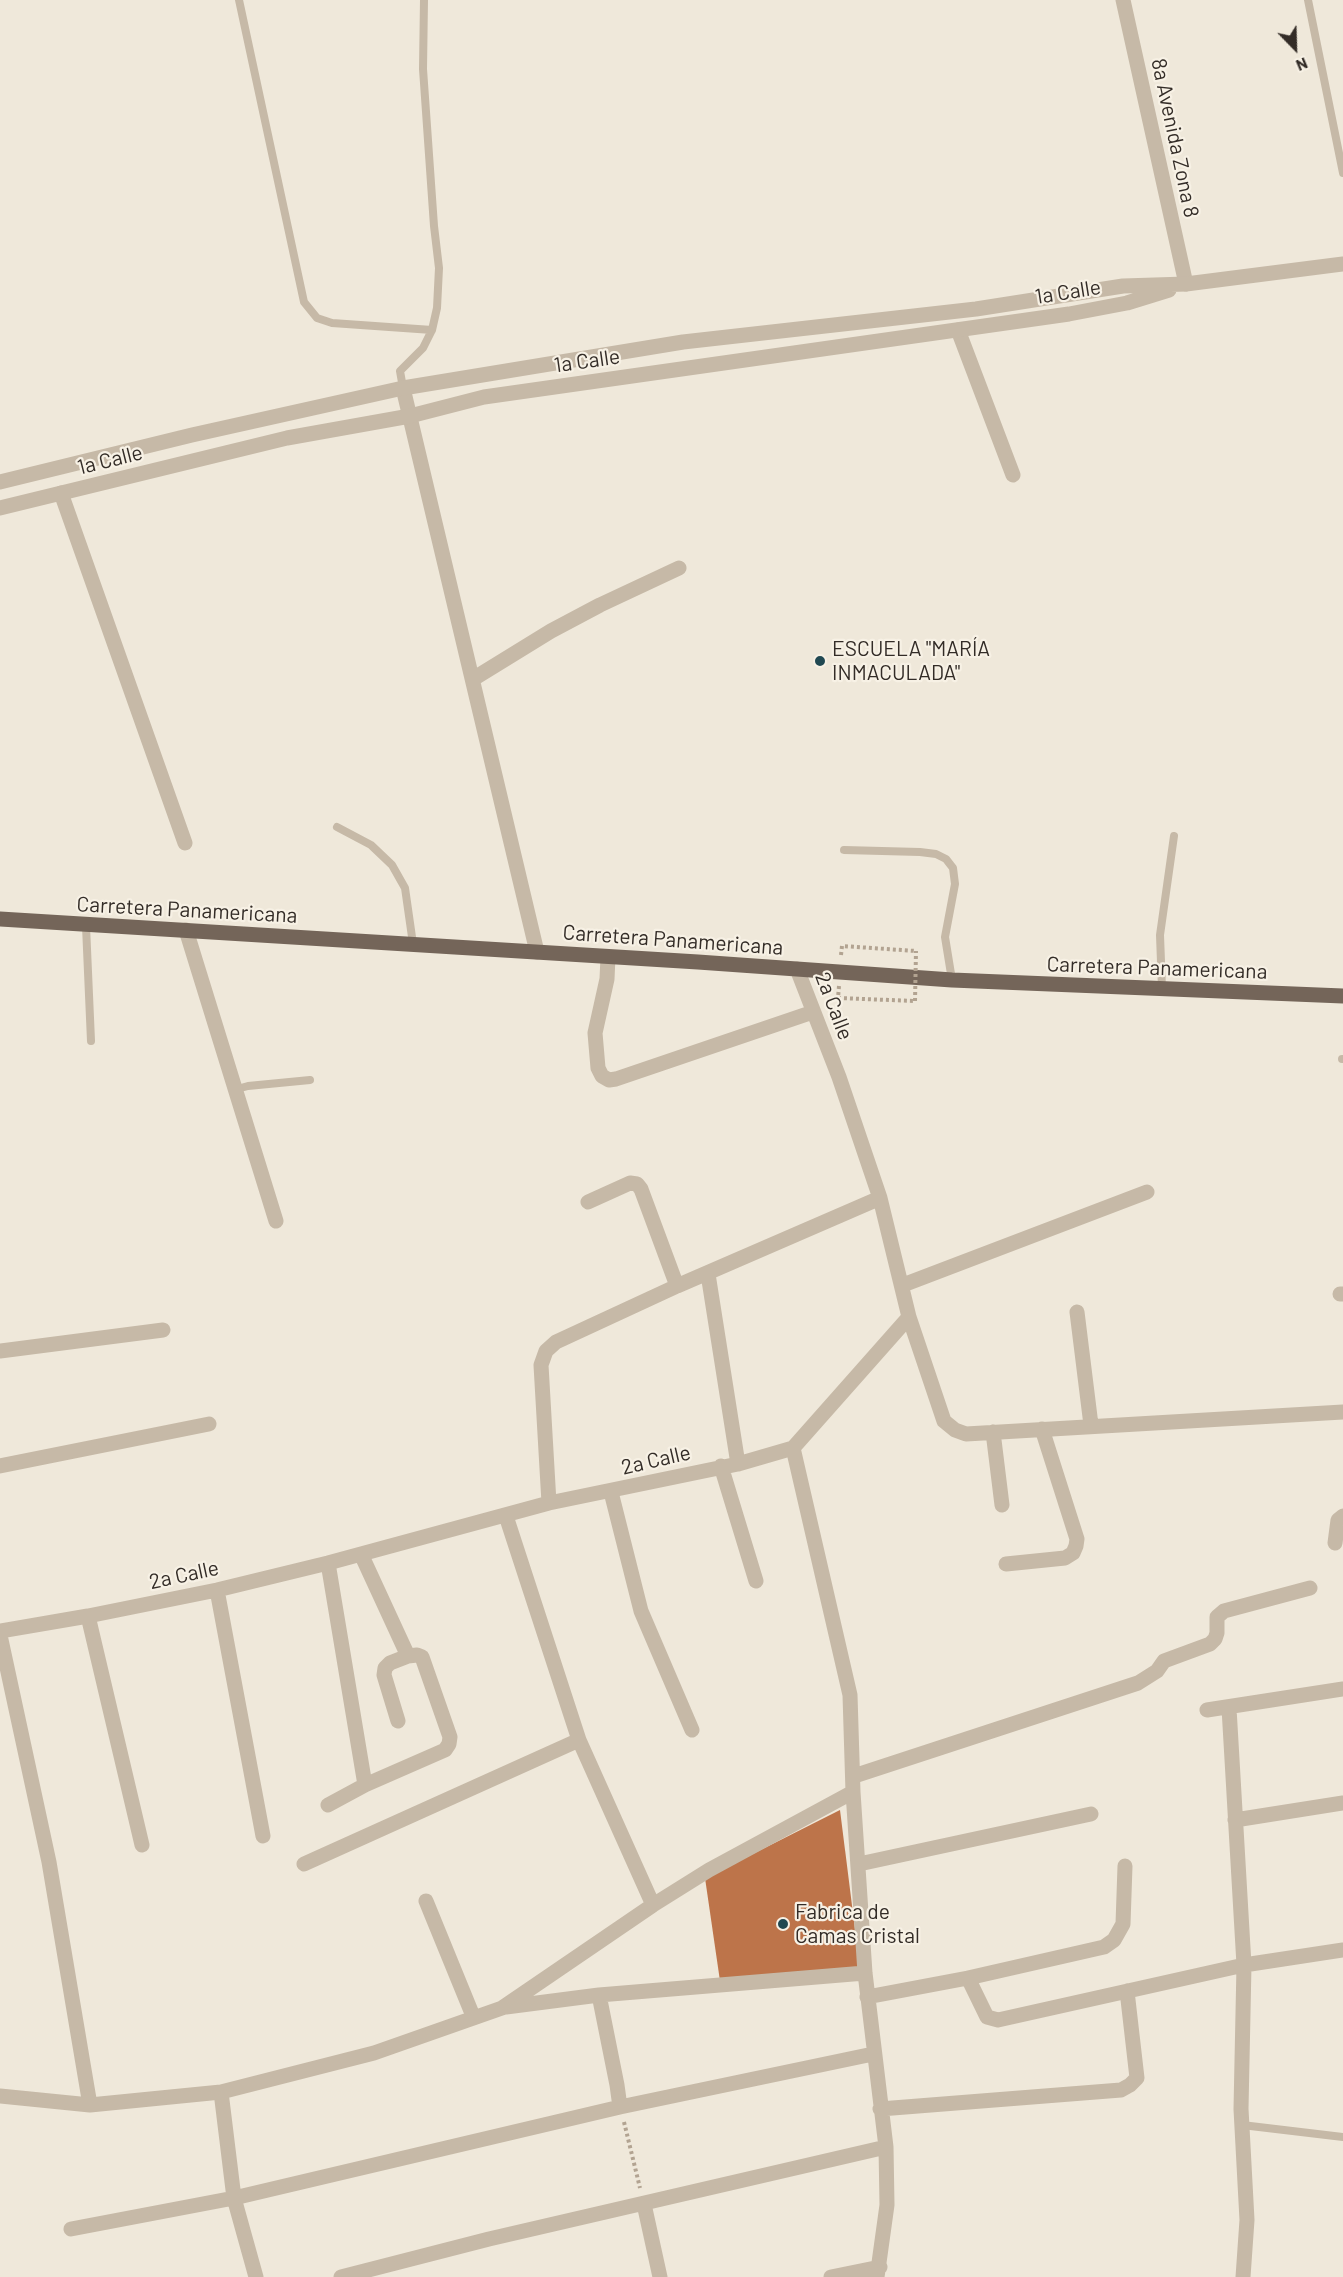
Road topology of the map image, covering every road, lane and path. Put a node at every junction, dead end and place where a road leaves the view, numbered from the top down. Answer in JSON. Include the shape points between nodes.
{"nodes":[{"id":1,"x":239,"y":0,"type":"edge"},
{"id":2,"x":424,"y":0,"type":"edge"},
{"id":3,"x":1123,"y":0,"type":"edge"},
{"id":4,"x":1308,"y":0,"type":"edge"},
{"id":5,"x":1343,"y":173,"type":"edge"},
{"id":6,"x":1343,"y":264,"type":"edge"},
{"id":7,"x":1186,"y":284,"type":"junction"},
{"id":8,"x":432,"y":330,"type":"junction"},
{"id":9,"x":958,"y":330,"type":"junction"},
{"id":10,"x":403,"y":388,"type":"junction"},
{"id":11,"x":410,"y":416,"type":"junction"},
{"id":12,"x":1012,"y":475,"type":"dead end"},
{"id":13,"x":0,"y":483,"type":"edge"},
{"id":14,"x":61,"y":493,"type":"junction"},
{"id":15,"x":0,"y":508,"type":"edge"},
{"id":16,"x":679,"y":568,"type":"dead end"},
{"id":17,"x":473,"y":679,"type":"junction"},
{"id":18,"x":337,"y":827,"type":"dead end"},
{"id":19,"x":1174,"y":836,"type":"dead end"},
{"id":20,"x":185,"y":843,"type":"dead end"},
{"id":21,"x":844,"y":850,"type":"dead end"},
{"id":22,"x":0,"y":919,"type":"edge"},
{"id":23,"x":86,"y":926,"type":"junction"},
{"id":24,"x":186,"y":930,"type":"junction"},
{"id":25,"x":413,"y":944,"type":"junction"},
{"id":26,"x":537,"y":952,"type":"junction"},
{"id":27,"x":608,"y":957,"type":"junction"},
{"id":28,"x":797,"y":969,"type":"junction"},
{"id":29,"x":840,"y":972,"type":"junction"},
{"id":30,"x":952,"y":980,"type":"junction"},
{"id":31,"x":1162,"y":989,"type":"junction"},
{"id":32,"x":1343,"y":996,"type":"edge"},
{"id":33,"x":813,"y":1012,"type":"junction"},
{"id":34,"x":91,"y":1041,"type":"dead end"},
{"id":35,"x":310,"y":1080,"type":"dead end"},
{"id":36,"x":237,"y":1089,"type":"junction"},
{"id":37,"x":1147,"y":1192,"type":"dead end"},
{"id":38,"x":880,"y":1198,"type":"junction"},
{"id":39,"x":588,"y":1203,"type":"dead end"},
{"id":40,"x":276,"y":1221,"type":"dead end"},
{"id":41,"x":708,"y":1274,"type":"junction"},
{"id":42,"x":903,"y":1285,"type":"junction"},
{"id":43,"x":677,"y":1286,"type":"junction"},
{"id":44,"x":1077,"y":1312,"type":"dead end"},
{"id":45,"x":909,"y":1317,"type":"junction"},
{"id":46,"x":163,"y":1330,"type":"dead end"},
{"id":47,"x":0,"y":1351,"type":"edge"},
{"id":48,"x":1343,"y":1412,"type":"edge"},
{"id":49,"x":209,"y":1424,"type":"dead end"},
{"id":50,"x":1091,"y":1425,"type":"junction"},
{"id":51,"x":1042,"y":1429,"type":"junction"},
{"id":52,"x":993,"y":1432,"type":"junction"},
{"id":53,"x":793,"y":1448,"type":"junction"},
{"id":54,"x":738,"y":1464,"type":"junction"},
{"id":55,"x":0,"y":1466,"type":"edge"},
{"id":56,"x":721,"y":1466,"type":"junction"},
{"id":57,"x":611,"y":1492,"type":"junction"},
{"id":58,"x":549,"y":1503,"type":"junction"},
{"id":59,"x":1002,"y":1505,"type":"dead end"},
{"id":60,"x":506,"y":1516,"type":"junction"},
{"id":61,"x":1343,"y":1516,"type":"edge"},
{"id":62,"x":1335,"y":1543,"type":"dead end"},
{"id":63,"x":361,"y":1554,"type":"junction"},
{"id":64,"x":328,"y":1563,"type":"junction"},
{"id":65,"x":1006,"y":1564,"type":"dead end"},
{"id":66,"x":756,"y":1581,"type":"dead end"},
{"id":67,"x":1310,"y":1588,"type":"dead end"},
{"id":68,"x":217,"y":1590,"type":"junction"},
{"id":69,"x":88,"y":1616,"type":"junction"},
{"id":70,"x":0,"y":1633,"type":"edge"},
{"id":71,"x":408,"y":1656,"type":"junction"},
{"id":72,"x":1343,"y":1689,"type":"edge"},
{"id":73,"x":1229,"y":1708,"type":"junction"},
{"id":74,"x":1207,"y":1710,"type":"dead end"},
{"id":75,"x":398,"y":1721,"type":"dead end"},
{"id":76,"x":692,"y":1730,"type":"dead end"},
{"id":77,"x":579,"y":1740,"type":"junction"},
{"id":78,"x":854,"y":1776,"type":"junction"},
{"id":79,"x":365,"y":1785,"type":"junction"},
{"id":80,"x":853,"y":1792,"type":"junction"},
{"id":81,"x":1343,"y":1803,"type":"edge"},
{"id":82,"x":328,"y":1805,"type":"dead end"},
{"id":83,"x":1091,"y":1814,"type":"dead end"},
{"id":84,"x":1235,"y":1820,"type":"junction"},
{"id":85,"x":263,"y":1836,"type":"dead end"},
{"id":86,"x":142,"y":1845,"type":"dead end"},
{"id":87,"x":304,"y":1864,"type":"dead end"},
{"id":88,"x":859,"y":1864,"type":"junction"},
{"id":89,"x":1125,"y":1866,"type":"dead end"},
{"id":90,"x":426,"y":1901,"type":"dead end"},
{"id":91,"x":653,"y":1905,"type":"junction"},
{"id":92,"x":1343,"y":1950,"type":"edge"},
{"id":93,"x":1244,"y":1965,"type":"junction"},
{"id":94,"x":865,"y":1973,"type":"junction"},
{"id":95,"x":968,"y":1978,"type":"junction"},
{"id":96,"x":1127,"y":1991,"type":"junction"},
{"id":97,"x":599,"y":1995,"type":"junction"},
{"id":98,"x":867,"y":1997,"type":"junction"},
{"id":99,"x":502,"y":2008,"type":"junction"},
{"id":100,"x":473,"y":2016,"type":"junction"},
{"id":101,"x":873,"y":2054,"type":"junction"},
{"id":102,"x":220,"y":2092,"type":"junction"},
{"id":103,"x":0,"y":2096,"type":"edge"},
{"id":104,"x":90,"y":2105,"type":"junction"},
{"id":105,"x":620,"y":2107,"type":"junction"},
{"id":106,"x":880,"y":2109,"type":"junction"},
{"id":107,"x":1242,"y":2125,"type":"junction"},
{"id":108,"x":1343,"y":2137,"type":"edge"},
{"id":109,"x":886,"y":2147,"type":"junction"},
{"id":110,"x":234,"y":2198,"type":"junction"},
{"id":111,"x":644,"y":2204,"type":"junction"},
{"id":112,"x":71,"y":2229,"type":"dead end"},
{"id":113,"x":879,"y":2272,"type":"edge"},
{"id":114,"x":256,"y":2277,"type":"edge"},
{"id":115,"x":341,"y":2277,"type":"edge"},
{"id":116,"x":660,"y":2277,"type":"edge"},
{"id":117,"x":831,"y":2277,"type":"edge"},
{"id":118,"x":1243,"y":2277,"type":"edge"}],
"edges":[{"from":1,"to":8,"type":"lane","via":[[304,302],[317,318],[332,323]]},
{"from":2,"to":8,"type":"lane","via":[[423,69],[440,268]]},
{"from":3,"to":7,"type":"street","name":"8a Avenida Zona 8"},
{"from":4,"to":5,"type":"lane"},
{"from":6,"to":7,"type":"street","name":"1a Calle"},
{"from":7,"to":9,"type":"street","name":"1a Calle","via":[[1127,303]]},
{"from":7,"to":10,"type":"street","name":"1a Calle","via":[[1123,286],[976,309],[683,342]]},
{"from":8,"to":10,"type":"lane","via":[[423,348],[400,371]]},
{"from":9,"to":11,"type":"street","name":"1a Calle","via":[[484,397]]},
{"from":9,"to":12,"type":"street"},
{"from":10,"to":11,"type":"street"},
{"from":10,"to":13,"type":"street","name":"1a Calle"},
{"from":11,"to":14,"type":"street","name":"1a Calle","via":[[287,438]]},
{"from":11,"to":17,"type":"street"},
{"from":14,"to":15,"type":"street","name":"1a Calle"},
{"from":14,"to":20,"type":"street"},
{"from":16,"to":17,"type":"street","via":[[561,626]]},
{"from":17,"to":26,"type":"street"},
{"from":18,"to":25,"type":"lane","via":[[371,845],[392,865],[405,888]]},
{"from":19,"to":31,"type":"lane","via":[[1160,935]]},
{"from":21,"to":30,"type":"lane","via":[[920,852],[946,859],[953,868],[955,884],[945,937]]},
{"from":22,"to":23,"type":"main road","name":"Carretera Panamericana"},
{"from":23,"to":24,"type":"main road","name":"Carretera Panamericana"},
{"from":23,"to":34,"type":"lane"},
{"from":24,"to":25,"type":"main road","name":"Carretera Panamericana"},
{"from":24,"to":36,"type":"street"},
{"from":25,"to":26,"type":"main road","name":"Carretera Panamericana"},
{"from":26,"to":27,"type":"main road","name":"Carretera Panamericana"},
{"from":27,"to":28,"type":"main road","name":"Carretera Panamericana"},
{"from":27,"to":33,"type":"street","via":[[595,1033],[598,1068],[609,1080]]},
{"from":28,"to":29,"type":"main road","name":"Carretera Panamericana"},
{"from":28,"to":33,"type":"street","name":"2a Calle"},
{"from":29,"to":29,"type":"path","bridge":true,"via":[[842,946],[916,951],[915,1001],[838,998]]},
{"from":29,"to":30,"type":"main road","name":"Carretera Panamericana"},
{"from":30,"to":31,"type":"main road","name":"Carretera Panamericana"},
{"from":31,"to":32,"type":"main road","name":"Carretera Panamericana"},
{"from":33,"to":38,"type":"street","name":"2a Calle"},
{"from":35,"to":36,"type":"lane"},
{"from":36,"to":40,"type":"street"},
{"from":37,"to":42,"type":"street"},
{"from":38,"to":41,"type":"street"},
{"from":38,"to":42,"type":"street","name":"2a Calle"},
{"from":39,"to":43,"type":"street","via":[[630,1183],[637,1184]]},
{"from":41,"to":43,"type":"street"},
{"from":41,"to":54,"type":"street"},
{"from":42,"to":45,"type":"street","name":"2a Calle"},
{"from":43,"to":58,"type":"street","via":[[556,1342],[546,1351],[542,1365]]},
{"from":44,"to":50,"type":"street"},
{"from":45,"to":52,"type":"street","name":"2a Calle","via":[[944,1421],[955,1431],[966,1434]]},
{"from":45,"to":53,"type":"street"},
{"from":46,"to":47,"type":"street"},
{"from":48,"to":50,"type":"street","name":"2a Calle"},
{"from":49,"to":55,"type":"street"},
{"from":50,"to":51,"type":"street","name":"2a Calle"},
{"from":51,"to":52,"type":"street","name":"2a Calle"},
{"from":51,"to":65,"type":"street","via":[[1076,1546],[1065,1558]]},
{"from":52,"to":59,"type":"street"},
{"from":53,"to":54,"type":"street","name":"2a Calle"},
{"from":53,"to":78,"type":"street","via":[[850,1695]]},
{"from":54,"to":56,"type":"street","name":"2a Calle"},
{"from":56,"to":57,"type":"street","name":"2a Calle"},
{"from":56,"to":66,"type":"street"},
{"from":57,"to":58,"type":"street","name":"2a Calle"},
{"from":57,"to":76,"type":"street","via":[[641,1611]]},
{"from":58,"to":60,"type":"street","name":"2a Calle"},
{"from":60,"to":63,"type":"street","name":"2a Calle"},
{"from":60,"to":77,"type":"street"},
{"from":61,"to":62,"type":"street","via":[[1338,1520]]},
{"from":63,"to":64,"type":"street","name":"2a Calle"},
{"from":63,"to":71,"type":"street"},
{"from":64,"to":68,"type":"street","name":"2a Calle"},
{"from":64,"to":79,"type":"street"},
{"from":67,"to":78,"type":"street","via":[[1224,1611],[1217,1617],[1217,1633],[1210,1644],[1164,1661],[1157,1671],[1138,1683]]},
{"from":68,"to":69,"type":"street","name":"2a Calle"},
{"from":68,"to":85,"type":"street"},
{"from":69,"to":70,"type":"street","name":"2a Calle"},
{"from":69,"to":86,"type":"street"},
{"from":70,"to":104,"type":"street","via":[[50,1862]]},
{"from":71,"to":75,"type":"street","via":[[390,1662],[385,1668]]},
{"from":71,"to":79,"type":"street","via":[[422,1657],[450,1737],[449,1744],[445,1750]]},
{"from":72,"to":73,"type":"street"},
{"from":73,"to":74,"type":"street"},
{"from":73,"to":84,"type":"street"},
{"from":77,"to":87,"type":"street"},
{"from":77,"to":91,"type":"street"},
{"from":78,"to":80,"type":"street"},
{"from":79,"to":82,"type":"street"},
{"from":80,"to":88,"type":"street"},
{"from":80,"to":91,"type":"street"},
{"from":81,"to":84,"type":"street"},
{"from":83,"to":88,"type":"street"},
{"from":84,"to":93,"type":"street"},
{"from":88,"to":94,"type":"street"},
{"from":89,"to":95,"type":"street","via":[[1123,1924],[1114,1940],[1104,1947]]},
{"from":90,"to":100,"type":"street"},
{"from":91,"to":99,"type":"street"},
{"from":92,"to":93,"type":"street"},
{"from":93,"to":96,"type":"street"},
{"from":93,"to":107,"type":"street"},
{"from":94,"to":97,"type":"street"},
{"from":94,"to":98,"type":"street"},
{"from":95,"to":96,"type":"street","via":[[987,2017],[993,2019]]},
{"from":95,"to":98,"type":"street"},
{"from":96,"to":106,"type":"street","via":[[1137,2078],[1121,2090]]},
{"from":97,"to":99,"type":"street"},
{"from":97,"to":105,"type":"street"},
{"from":98,"to":101,"type":"street"},
{"from":99,"to":100,"type":"street"},
{"from":100,"to":102,"type":"street","via":[[374,2053]]},
{"from":101,"to":105,"type":"street"},
{"from":101,"to":106,"type":"street"},
{"from":102,"to":104,"type":"street"},
{"from":102,"to":110,"type":"street"},
{"from":103,"to":104,"type":"street"},
{"from":105,"to":110,"type":"street"},
{"from":105,"to":111,"type":"path"},
{"from":106,"to":109,"type":"street"},
{"from":107,"to":108,"type":"lane"},
{"from":107,"to":118,"type":"street","via":[[1247,2220]]},
{"from":109,"to":111,"type":"street"},
{"from":109,"to":113,"type":"street","via":[[886,2205]]},
{"from":110,"to":112,"type":"street"},
{"from":110,"to":114,"type":"street"},
{"from":111,"to":115,"type":"street"},
{"from":111,"to":116,"type":"street"},
{"from":113,"to":117,"type":"street"}]}
